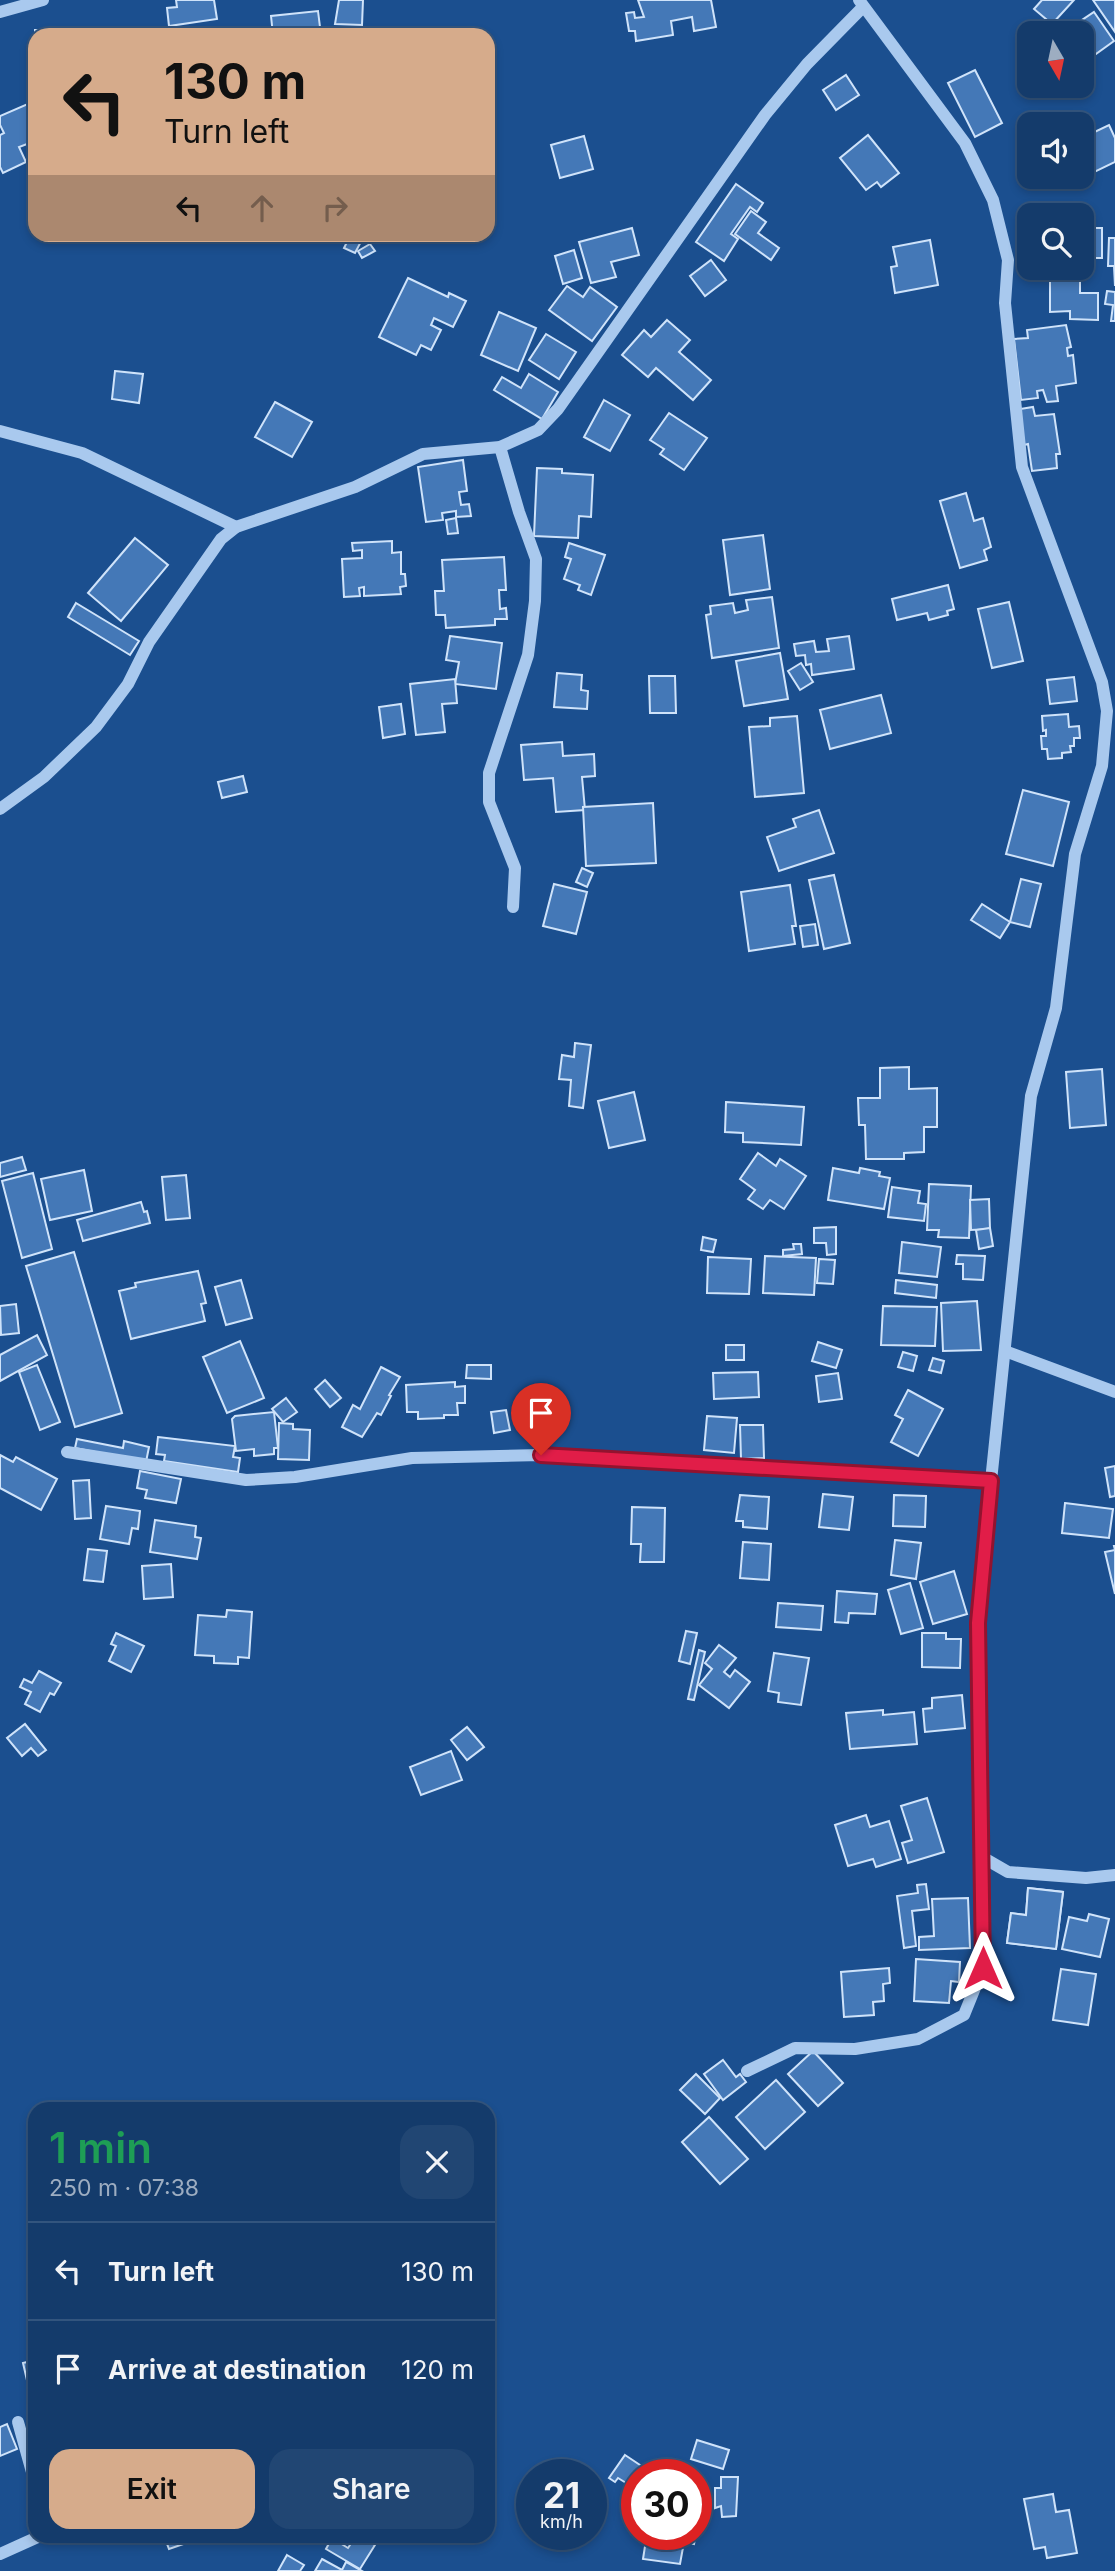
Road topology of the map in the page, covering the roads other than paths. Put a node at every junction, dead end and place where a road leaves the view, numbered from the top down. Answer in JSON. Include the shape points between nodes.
{"nodes":[{"id":1,"x":43,"y":0,"type":"edge"},
{"id":2,"x":861,"y":4,"type":"edge"},
{"id":3,"x":0,"y":12,"type":"edge"},
{"id":4,"x":0,"y":431,"type":"edge"},
{"id":5,"x":499,"y":447,"type":"junction"},
{"id":6,"x":236,"y":527,"type":"junction"},
{"id":7,"x":0,"y":809,"type":"edge"},
{"id":8,"x":513,"y":907,"type":"dead end"},
{"id":9,"x":1005,"y":1351,"type":"junction"},
{"id":10,"x":1115,"y":1392,"type":"edge"},
{"id":11,"x":67,"y":1452,"type":"dead end"},
{"id":12,"x":991,"y":1481,"type":"junction"},
{"id":13,"x":982,"y":1857,"type":"junction"},
{"id":14,"x":1115,"y":1875,"type":"edge"},
{"id":15,"x":747,"y":2071,"type":"dead end"},
{"id":16,"x":18,"y":2422,"type":"dead end"},
{"id":17,"x":28,"y":2458,"type":"edge"},
{"id":18,"x":28,"y":2541,"type":"edge"},
{"id":19,"x":0,"y":2553,"type":"edge"}],
"edges":[{"from":1,"to":3,"type":"street"},
{"from":2,"to":5,"type":"street","via":[[765,115],[558,409],[538,430]]},
{"from":2,"to":9,"type":"street","via":[[965,143],[993,200],[1008,260],[1006,303],[1022,467],[1102,682],[1107,711],[1102,766],[1075,854],[1056,1008],[1031,1096]]},
{"from":4,"to":6,"type":"street","via":[[82,453]]},
{"from":5,"to":6,"type":"street","via":[[423,454],[355,487]]},
{"from":5,"to":8,"type":"street","via":[[536,559],[528,655],[489,773],[489,802],[515,868]]},
{"from":6,"to":7,"type":"street","via":[[222,539],[157,630],[128,684],[96,727],[44,777]]},
{"from":9,"to":10,"type":"street"},
{"from":9,"to":12,"type":"street"},
{"from":11,"to":12,"type":"street","via":[[246,1480],[412,1458],[541,1455]]},
{"from":12,"to":13,"type":"street","via":[[978,1623]]},
{"from":13,"to":14,"type":"street","via":[[1009,1872],[1086,1878]]},
{"from":13,"to":15,"type":"street","via":[[983,1968],[964,2015],[918,2039],[855,2049],[795,2048]]},
{"from":16,"to":17,"type":"street"},
{"from":18,"to":19,"type":"street"}]}
